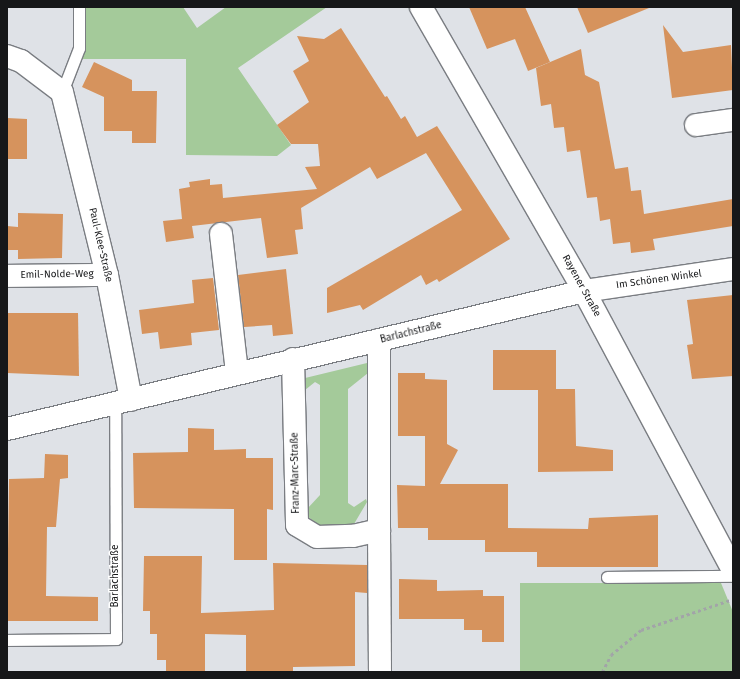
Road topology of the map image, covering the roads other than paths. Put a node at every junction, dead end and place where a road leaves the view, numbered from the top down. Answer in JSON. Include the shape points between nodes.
{"nodes":[{"id":1,"x":79,"y":7,"type":"edge"},
{"id":2,"x":421,"y":7,"type":"edge"},
{"id":3,"x":7,"y":56,"type":"edge"},
{"id":4,"x":62,"y":92,"type":"junction"},
{"id":5,"x":733,"y":120,"type":"edge"},
{"id":6,"x":696,"y":125,"type":"dead end"},
{"id":7,"x":221,"y":234,"type":"dead end"},
{"id":8,"x":733,"y":269,"type":"edge"},
{"id":9,"x":107,"y":275,"type":"junction"},
{"id":10,"x":7,"y":276,"type":"edge"},
{"id":11,"x":584,"y":291,"type":"junction"},
{"id":12,"x":379,"y":340,"type":"junction"},
{"id":13,"x":293,"y":359,"type":"junction"},
{"id":14,"x":237,"y":373,"type":"junction"},
{"id":15,"x":123,"y":401,"type":"junction"},
{"id":16,"x":7,"y":430,"type":"edge"},
{"id":17,"x":379,"y":530,"type":"junction"},
{"id":18,"x":733,"y":570,"type":"edge"},
{"id":19,"x":733,"y":576,"type":"edge"},
{"id":20,"x":607,"y":577,"type":"dead end"},
{"id":21,"x":7,"y":640,"type":"edge"},
{"id":22,"x":380,"y":672,"type":"edge"}],
"edges":[{"from":1,"to":4,"type":"lane","via":[[79,48]]},
{"from":2,"to":11,"type":"street","name":"Rayener Straße"},
{"from":3,"to":4,"type":"street","via":[[21,61]]},
{"from":4,"to":9,"type":"street","name":"Paul-Klee-Straße"},
{"from":5,"to":6,"type":"street"},
{"from":7,"to":14,"type":"street"},
{"from":8,"to":11,"type":"street","name":"Im Schönen Winkel"},
{"from":9,"to":10,"type":"street","name":"Emil-Nolde-Weg"},
{"from":9,"to":15,"type":"street","name":"Paul-Klee-Straße"},
{"from":11,"to":12,"type":"street","name":"Barlachstraße"},
{"from":11,"to":18,"type":"street","name":"Rayener Straße"},
{"from":12,"to":13,"type":"street","name":"Barlachstraße"},
{"from":12,"to":17,"type":"street"},
{"from":13,"to":14,"type":"street","name":"Barlachstraße"},
{"from":13,"to":17,"type":"street","name":"Franz-Marc-Straße","via":[[297,525],[317,536],[353,536]]},
{"from":14,"to":15,"type":"street","name":"Barlachstraße"},
{"from":15,"to":16,"type":"street","name":"Barlachstraße"},
{"from":15,"to":21,"type":"lane","name":"Barlachstraße","via":[[116,639]]},
{"from":17,"to":22,"type":"street"},
{"from":19,"to":20,"type":"lane"}]}
